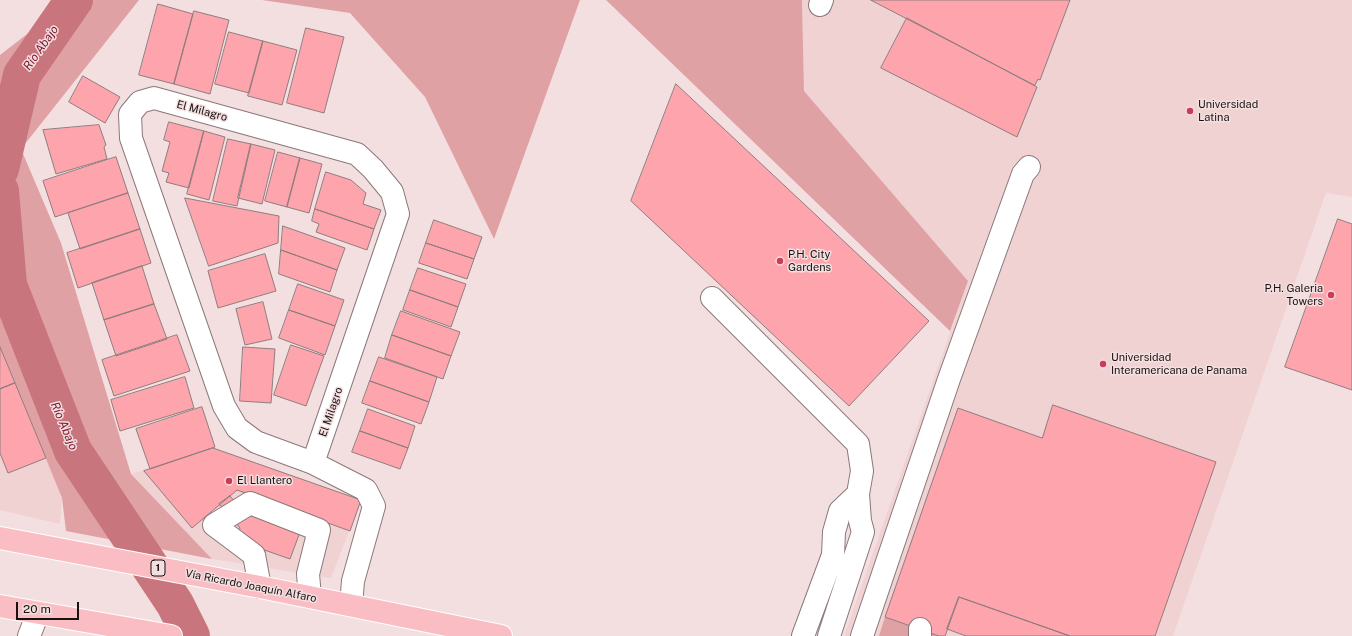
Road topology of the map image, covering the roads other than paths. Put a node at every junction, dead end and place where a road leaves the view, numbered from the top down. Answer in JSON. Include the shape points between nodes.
{"nodes":[{"id":1,"x":1029,"y":168,"type":"dead end"},
{"id":2,"x":712,"y":298,"type":"dead end"},
{"id":3,"x":313,"y":463,"type":"junction"},
{"id":4,"x":858,"y":494,"type":"junction"},
{"id":5,"x":0,"y":538,"type":"edge"},
{"id":6,"x":0,"y":543,"type":"edge"},
{"id":7,"x":23,"y":543,"type":"junction"},
{"id":8,"x":260,"y":587,"type":"junction"},
{"id":9,"x":310,"y":597,"type":"junction"},
{"id":10,"x":351,"y":605,"type":"junction"},
{"id":11,"x":0,"y":606,"type":"edge"},
{"id":12,"x":38,"y":613,"type":"junction"},
{"id":13,"x":29,"y":636,"type":"edge"},
{"id":14,"x":171,"y":636,"type":"edge"},
{"id":15,"x":501,"y":636,"type":"edge"},
{"id":16,"x":803,"y":636,"type":"edge"},
{"id":17,"x":829,"y":636,"type":"edge"},
{"id":18,"x":862,"y":636,"type":"edge"}],
"edges":[{"from":1,"to":18,"type":"street","via":[[1023,174],[949,379]]},
{"from":2,"to":4,"type":"street","via":[[858,444],[862,471]]},
{"from":3,"to":3,"type":"street","name":"El Milagro","via":[[398,214],[392,192],[374,169],[357,154],[154,98],[140,102],[130,114],[131,138],[224,406],[237,428],[256,442]]},
{"from":3,"to":10,"type":"street","name":"El Milagro","via":[[366,490],[374,506],[353,581]]},
{"from":4,"to":16,"type":"street","via":[[840,511],[834,532],[833,555]]},
{"from":4,"to":17,"type":"street","via":[[863,532]]},
{"from":5,"to":7,"type":"main road","name":"Vía Ricardo Joaquín Alfaro","number":"1"},
{"from":6,"to":7,"type":"main road"},
{"from":7,"to":8,"type":"main road","name":"Vía Ricardo Joaquín Alfaro","number":"1"},
{"from":8,"to":9,"type":"main road","name":"Vía Ricardo Joaquín Alfaro"},
{"from":8,"to":9,"type":"street","via":[[254,555],[214,525],[250,502],[319,530],[308,574]]},
{"from":9,"to":10,"type":"main road","name":"Vía Ricardo Joaquín Alfaro"},
{"from":10,"to":15,"type":"main road","name":"Vía Ricardo Joaquín Alfaro"},
{"from":11,"to":12,"type":"main road"},
{"from":12,"to":13,"type":"street"},
{"from":12,"to":14,"type":"main road"}]}
